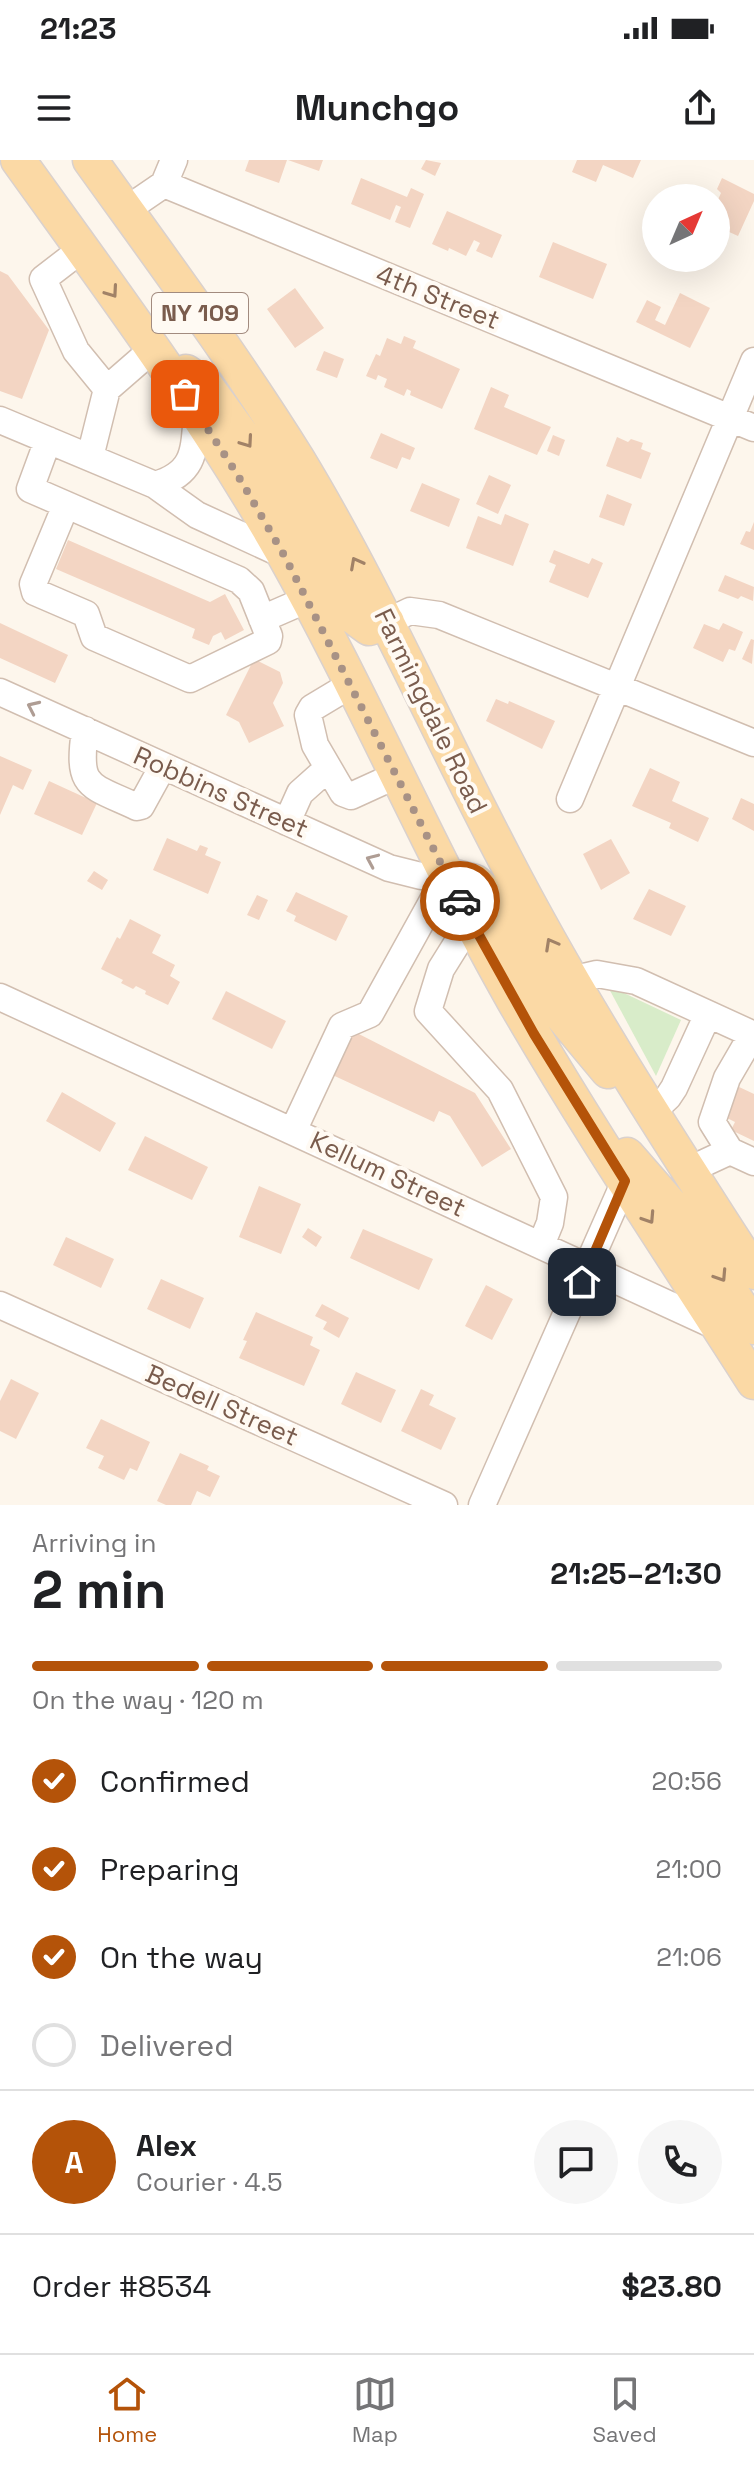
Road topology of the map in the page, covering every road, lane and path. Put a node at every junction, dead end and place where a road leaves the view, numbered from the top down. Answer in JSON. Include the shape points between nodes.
{"nodes":[{"id":1,"x":18,"y":160,"type":"edge"},
{"id":2,"x":90,"y":160,"type":"edge"},
{"id":3,"x":169,"y":172,"type":"edge"},
{"id":4,"x":126,"y":210,"type":"junction"},
{"id":5,"x":82,"y":249,"type":"junction"},
{"id":6,"x":153,"y":349,"type":"junction"},
{"id":7,"x":754,"y":361,"type":"edge"},
{"id":8,"x":107,"y":389,"type":"junction"},
{"id":9,"x":197,"y":413,"type":"junction"},
{"id":10,"x":0,"y":420,"type":"edge"},
{"id":11,"x":742,"y":423,"type":"edge"},
{"id":12,"x":48,"y":440,"type":"junction"},
{"id":13,"x":90,"y":457,"type":"junction"},
{"id":14,"x":155,"y":485,"type":"junction"},
{"id":15,"x":66,"y":505,"type":"junction"},
{"id":16,"x":219,"y":525,"type":"junction"},
{"id":17,"x":284,"y":555,"type":"junction"},
{"id":18,"x":210,"y":568,"type":"junction"},
{"id":19,"x":308,"y":599,"type":"junction"},
{"id":20,"x":262,"y":619,"type":"junction"},
{"id":21,"x":387,"y":622,"type":"junction"},
{"id":22,"x":352,"y":684,"type":"junction"},
{"id":23,"x":618,"y":686,"type":"junction"},
{"id":24,"x":0,"y":692,"type":"edge"},
{"id":25,"x":85,"y":730,"type":"junction"},
{"id":26,"x":754,"y":743,"type":"edge"},
{"id":27,"x":163,"y":766,"type":"junction"},
{"id":28,"x":328,"y":768,"type":"junction"},
{"id":29,"x":397,"y":775,"type":"junction"},
{"id":30,"x":570,"y":799,"type":"dead end"},
{"id":31,"x":287,"y":822,"type":"junction"},
{"id":32,"x":447,"y":875,"type":"junction"},
{"id":33,"x":471,"y":921,"type":"junction"},
{"id":34,"x":571,"y":980,"type":"junction"},
{"id":35,"x":0,"y":997,"type":"edge"},
{"id":36,"x":708,"y":1014,"type":"junction"},
{"id":37,"x":753,"y":1035,"type":"edge"},
{"id":38,"x":581,"y":1110,"type":"junction"},
{"id":39,"x":652,"y":1112,"type":"junction"},
{"id":40,"x":293,"y":1131,"type":"junction"},
{"id":41,"x":730,"y":1151,"type":"junction"},
{"id":42,"x":754,"y":1162,"type":"edge"},
{"id":43,"x":689,"y":1170,"type":"junction"},
{"id":44,"x":625,"y":1181,"type":"junction"},
{"id":45,"x":541,"y":1245,"type":"junction"},
{"id":46,"x":589,"y":1267,"type":"junction"},
{"id":47,"x":754,"y":1272,"type":"edge"},
{"id":48,"x":0,"y":1305,"type":"edge"},
{"id":49,"x":754,"y":1327,"type":"edge"},
{"id":50,"x":720,"y":1328,"type":"junction"},
{"id":51,"x":754,"y":1382,"type":"edge"},
{"id":52,"x":444,"y":1505,"type":"edge"},
{"id":53,"x":482,"y":1505,"type":"edge"}],
"edges":[{"from":1,"to":5,"type":"main road","number":"NY 109"},
{"from":2,"to":4,"type":"main road","name":"Farmingdale Road","number":"NY 109"},
{"from":3,"to":4,"type":"street","name":"4th Street"},
{"from":3,"to":11,"type":"street","name":"4th Street"},
{"from":21,"to":4,"type":"main road","name":"Farmingdale Road","number":"NY 109","one_way":true,"via":[[297,459]]},
{"from":5,"to":6,"type":"main road","number":"NY 109","one_way":true},
{"from":5,"to":8,"type":"street","via":[[43,279],[76,351]]},
{"from":6,"to":8,"type":"street"},
{"from":6,"to":9,"type":"main road","number":"NY 109"},
{"from":6,"to":21,"type":"main road","one_way":true,"via":[[206,386],[265,467],[354,617],[369,628]]},
{"from":7,"to":11,"type":"street"},
{"from":8,"to":13,"type":"street"},
{"from":9,"to":14,"type":"street","via":[[191,459],[175,477]]},
{"from":9,"to":17,"type":"main road","number":"NY 109"},
{"from":10,"to":12,"type":"street"},
{"from":11,"to":23,"type":"street"},
{"from":12,"to":13,"type":"street"},
{"from":12,"to":15,"type":"street","via":[[30,489]]},
{"from":13,"to":14,"type":"street"},
{"from":14,"to":16,"type":"street"},
{"from":15,"to":18,"type":"street"},
{"from":15,"to":20,"type":"street","via":[[33,584],[35,592],[86,614],[94,637],[190,679],[268,641]]},
{"from":16,"to":17,"type":"street"},
{"from":16,"to":18,"type":"street"},
{"from":17,"to":19,"type":"main road","number":"NY 109"},
{"from":18,"to":20,"type":"street","via":[[251,591]]},
{"from":19,"to":20,"type":"street"},
{"from":19,"to":22,"type":"main road","number":"NY 109"},
{"from":21,"to":23,"type":"street","via":[[410,611],[439,615]]},
{"from":34,"to":21,"type":"main road","name":"Farmingdale Road","number":"NY 109","one_way":true,"via":[[498,847]]},
{"from":22,"to":28,"type":"street","via":[[308,715],[315,745]]},
{"from":22,"to":29,"type":"main road","number":"NY 109"},
{"from":23,"to":26,"type":"street"},
{"from":23,"to":30,"type":"street"},
{"from":25,"to":24,"type":"street","name":"Robbins Street","one_way":true},
{"from":25,"to":27,"type":"street","name":"Robbins Street"},
{"from":25,"to":27,"type":"street","via":[[84,775],[92,786],[137,807]]},
{"from":27,"to":31,"type":"street","name":"Robbins Street"},
{"from":28,"to":29,"type":"street","via":[[343,793],[351,796]]},
{"from":28,"to":31,"type":"street","via":[[300,793]]},
{"from":29,"to":32,"type":"main road","number":"NY 109"},
{"from":32,"to":31,"type":"street","name":"Robbins Street","one_way":true,"via":[[399,872]]},
{"from":32,"to":33,"type":"main road","number":"NY 109"},
{"from":32,"to":39,"type":"main road","via":[[475,882],[491,897],[560,1016],[598,1062]]},
{"from":32,"to":40,"type":"street","via":[[370,1014],[342,1026]]},
{"from":33,"to":38,"type":"main road","number":"NY 109"},
{"from":33,"to":45,"type":"street","via":[[441,969],[428,1011],[500,1090],[554,1197]]},
{"from":34,"to":36,"type":"street","via":[[597,974],[620,977]]},
{"from":34,"to":39,"type":"main road","name":"Farmingdale Road","number":"NY 109"},
{"from":35,"to":40,"type":"street","name":"Kellum Street"},
{"from":36,"to":37,"type":"street"},
{"from":36,"to":39,"type":"street","via":[[674,1088]]},
{"from":37,"to":41,"type":"street","via":[[727,1078],[712,1122]]},
{"from":38,"to":44,"type":"main road","number":"NY 109"},
{"from":38,"to":49,"type":"main road","one_way":true,"via":[[682,1218]]},
{"from":39,"to":43,"type":"main road","name":"Farmingdale Road","number":"NY 109"},
{"from":40,"to":45,"type":"street","name":"Kellum Street"},
{"from":41,"to":42,"type":"street"},
{"from":41,"to":43,"type":"street"},
{"from":43,"to":47,"type":"main road","name":"Farmingdale Road","number":"NY 109"},
{"from":44,"to":46,"type":"street"},
{"from":44,"to":50,"type":"main road","number":"NY 109","one_way":true},
{"from":45,"to":46,"type":"street","name":"Kellum Street"},
{"from":46,"to":50,"type":"street","name":"Kellum Street"},
{"from":46,"to":53,"type":"street"},
{"from":48,"to":52,"type":"street","name":"Bedell Street"},
{"from":50,"to":51,"type":"main road","number":"NY 109"}]}
